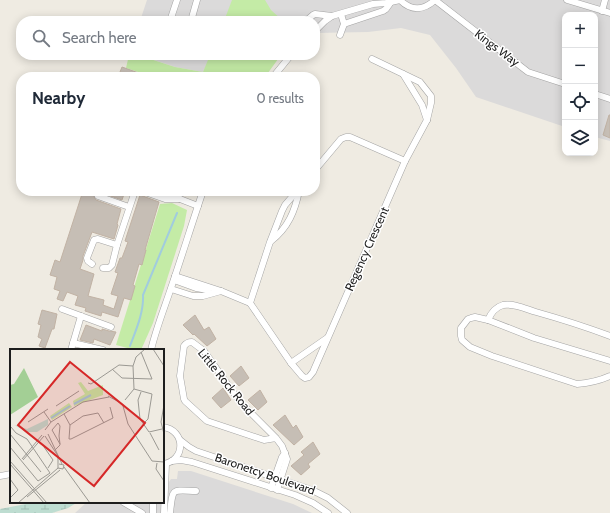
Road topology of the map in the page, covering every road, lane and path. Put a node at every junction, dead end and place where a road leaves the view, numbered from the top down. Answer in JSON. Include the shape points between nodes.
{"nodes":[{"id":1,"x":177,"y":0,"type":"edge"},
{"id":2,"x":197,"y":0,"type":"edge"},
{"id":3,"x":381,"y":0,"type":"edge"},
{"id":4,"x":400,"y":0,"type":"edge"},
{"id":5,"x":435,"y":0,"type":"edge"},
{"id":6,"x":567,"y":0,"type":"edge"},
{"id":7,"x":605,"y":0,"type":"edge"},
{"id":8,"x":391,"y":2,"type":"junction"},
{"id":9,"x":373,"y":4,"type":"junction"},
{"id":10,"x":602,"y":11,"type":"junction"},
{"id":11,"x":319,"y":14,"type":"joint"},
{"id":12,"x":341,"y":14,"type":"junction"},
{"id":13,"x":610,"y":14,"type":"edge"},
{"id":14,"x":172,"y":16,"type":"edge"},
{"id":15,"x":192,"y":16,"type":"edge"},
{"id":16,"x":312,"y":16,"type":"edge"},
{"id":17,"x":332,"y":16,"type":"junction"},
{"id":18,"x":344,"y":24,"type":"junction"},
{"id":19,"x":320,"y":25,"type":"edge"},
{"id":20,"x":340,"y":35,"type":"dead end"},
{"id":21,"x":372,"y":59,"type":"dead end"},
{"id":22,"x":287,"y":60,"type":"edge"},
{"id":23,"x":277,"y":72,"type":"edge"},
{"id":24,"x":402,"y":73,"type":"junction"},
{"id":25,"x":562,"y":83,"type":"edge"},
{"id":26,"x":598,"y":95,"type":"edge"},
{"id":27,"x":610,"y":99,"type":"edge"},
{"id":28,"x":427,"y":120,"type":"junction"},
{"id":29,"x":405,"y":161,"type":"junction"},
{"id":30,"x":320,"y":164,"type":"edge"},
{"id":31,"x":98,"y":196,"type":"dead end"},
{"id":32,"x":133,"y":196,"type":"edge"},
{"id":33,"x":156,"y":196,"type":"edge"},
{"id":34,"x":173,"y":196,"type":"edge"},
{"id":35,"x":201,"y":196,"type":"edge"},
{"id":36,"x":293,"y":196,"type":"edge"},
{"id":37,"x":297,"y":196,"type":"edge"},
{"id":38,"x":180,"y":200,"type":"junction"},
{"id":39,"x":198,"y":206,"type":"junction"},
{"id":40,"x":130,"y":207,"type":"junction"},
{"id":41,"x":270,"y":242,"type":"junction"},
{"id":42,"x":117,"y":245,"type":"junction"},
{"id":43,"x":92,"y":264,"type":"dead end"},
{"id":44,"x":103,"y":268,"type":"dead end"},
{"id":45,"x":175,"y":278,"type":"junction"},
{"id":46,"x":171,"y":289,"type":"junction"},
{"id":47,"x":220,"y":291,"type":"junction"},
{"id":48,"x":250,"y":303,"type":"junction"},
{"id":49,"x":62,"y":309,"type":"dead end"},
{"id":50,"x":81,"y":316,"type":"junction"},
{"id":51,"x":488,"y":320,"type":"junction"},
{"id":52,"x":111,"y":327,"type":"dead end"},
{"id":53,"x":610,"y":336,"type":"edge"},
{"id":54,"x":328,"y":337,"type":"junction"},
{"id":55,"x":73,"y":348,"type":"edge"},
{"id":56,"x":88,"y":349,"type":"edge"},
{"id":57,"x":151,"y":349,"type":"edge"},
{"id":58,"x":610,"y":361,"type":"edge"},
{"id":59,"x":291,"y":363,"type":"junction"},
{"id":60,"x":610,"y":376,"type":"edge"},
{"id":61,"x":165,"y":428,"type":"edge"},
{"id":62,"x":276,"y":438,"type":"junction"},
{"id":63,"x":180,"y":440,"type":"junction"},
{"id":64,"x":167,"y":463,"type":"edge"},
{"id":65,"x":10,"y":474,"type":"edge"},
{"id":66,"x":0,"y":476,"type":"edge"},
{"id":67,"x":278,"y":478,"type":"junction"},
{"id":68,"x":274,"y":489,"type":"junction"},
{"id":69,"x":196,"y":491,"type":"dead end"},
{"id":70,"x":125,"y":503,"type":"edge"},
{"id":71,"x":142,"y":513,"type":"edge"},
{"id":72,"x":164,"y":513,"type":"edge"},
{"id":73,"x":170,"y":513,"type":"edge"},
{"id":74,"x":328,"y":513,"type":"edge"},
{"id":75,"x":347,"y":513,"type":"edge"}],
"edges":[{"from":1,"to":14,"type":"street"},
{"from":2,"to":15,"type":"street"},
{"from":3,"to":9,"type":"street"},
{"from":4,"to":5,"type":"street","via":[[410,8],[417,9],[430,5]]},
{"from":4,"to":8,"type":"street"},
{"from":5,"to":25,"type":"street","name":"Kings Way","via":[[528,72]]},
{"from":6,"to":10,"type":"street"},
{"from":7,"to":10,"type":"street"},
{"from":8,"to":9,"type":"street"},
{"from":8,"to":18,"type":"street","via":[[383,11]]},
{"from":9,"to":12,"type":"street"},
{"from":10,"to":13,"type":"street"},
{"from":11,"to":16,"type":"street"},
{"from":11,"to":17,"type":"street"},
{"from":12,"to":17,"type":"street"},
{"from":12,"to":18,"type":"street"},
{"from":17,"to":19,"type":"street"},
{"from":18,"to":20,"type":"street"},
{"from":21,"to":24,"type":"street","name":"Regency Crescent"},
{"from":22,"to":23,"type":"street"},
{"from":24,"to":28,"type":"street","via":[[422,105]]},
{"from":24,"to":28,"type":"street","name":"Regency Crescent","via":[[420,82],[430,96]]},
{"from":26,"to":27,"type":"street"},
{"from":28,"to":29,"type":"street","name":"Regency Crescent"},
{"from":29,"to":30,"type":"street","via":[[346,137],[341,139]]},
{"from":29,"to":54,"type":"street","name":"Regency Crescent"},
{"from":31,"to":40,"type":"street"},
{"from":32,"to":40,"type":"street"},
{"from":33,"to":38,"type":"street"},
{"from":34,"to":38,"type":"street"},
{"from":35,"to":39,"type":"street"},
{"from":36,"to":41,"type":"street","via":[[285,205]]},
{"from":37,"to":41,"type":"street","via":[[291,217],[279,236]]},
{"from":38,"to":39,"type":"street"},
{"from":39,"to":45,"type":"street"},
{"from":40,"to":42,"type":"street"},
{"from":41,"to":48,"type":"street"},
{"from":42,"to":43,"type":"street","via":[[94,240],[87,258]]},
{"from":42,"to":44,"type":"street","via":[[111,267]]},
{"from":45,"to":46,"type":"street"},
{"from":45,"to":47,"type":"street","via":[[196,288]]},
{"from":46,"to":47,"type":"street","via":[[193,296]]},
{"from":46,"to":57,"type":"street"},
{"from":47,"to":48,"type":"street"},
{"from":48,"to":59,"type":"street","name":"Regency Crescent"},
{"from":49,"to":50,"type":"street"},
{"from":50,"to":52,"type":"street"},
{"from":50,"to":55,"type":"street"},
{"from":51,"to":53,"type":"street","via":[[497,308],[514,305]]},
{"from":51,"to":58,"type":"street","via":[[534,338]]},
{"from":51,"to":60,"type":"street","via":[[475,317],[468,319],[461,328],[462,340],[492,356],[577,384],[588,384]]},
{"from":54,"to":59,"type":"street"},
{"from":54,"to":59,"type":"street","name":"Regency Crescent","via":[[309,377],[303,377]]},
{"from":55,"to":56,"type":"street"},
{"from":61,"to":63,"type":"street","name":"Baronetcy Boulevard","via":[[175,433]]},
{"from":62,"to":62,"type":"street","name":"Little Rock Road","via":[[264,440],[207,421],[185,401],[180,376],[185,344],[192,342],[204,351],[240,402]]},
{"from":62,"to":67,"type":"street","name":"Little Rock Road","via":[[286,453],[282,457]]},
{"from":63,"to":64,"type":"street","via":[[181,445],[176,458]]},
{"from":63,"to":67,"type":"street","name":"Baronetcy Boulevard","via":[[194,450]]},
{"from":64,"to":68,"type":"street","name":"Baronetcy Boulevard","via":[[181,460],[192,462]]},
{"from":64,"to":72,"type":"street"},
{"from":65,"to":66,"type":"street"},
{"from":67,"to":68,"type":"street","name":"Little Rock Road"},
{"from":67,"to":75,"type":"street","name":"Baronetcy Boulevard","via":[[319,493]]},
{"from":68,"to":74,"type":"street","name":"Baronetcy Boulevard","via":[[309,501]]},
{"from":69,"to":73,"type":"street","via":[[174,492]]},
{"from":70,"to":71,"type":"street"}]}
